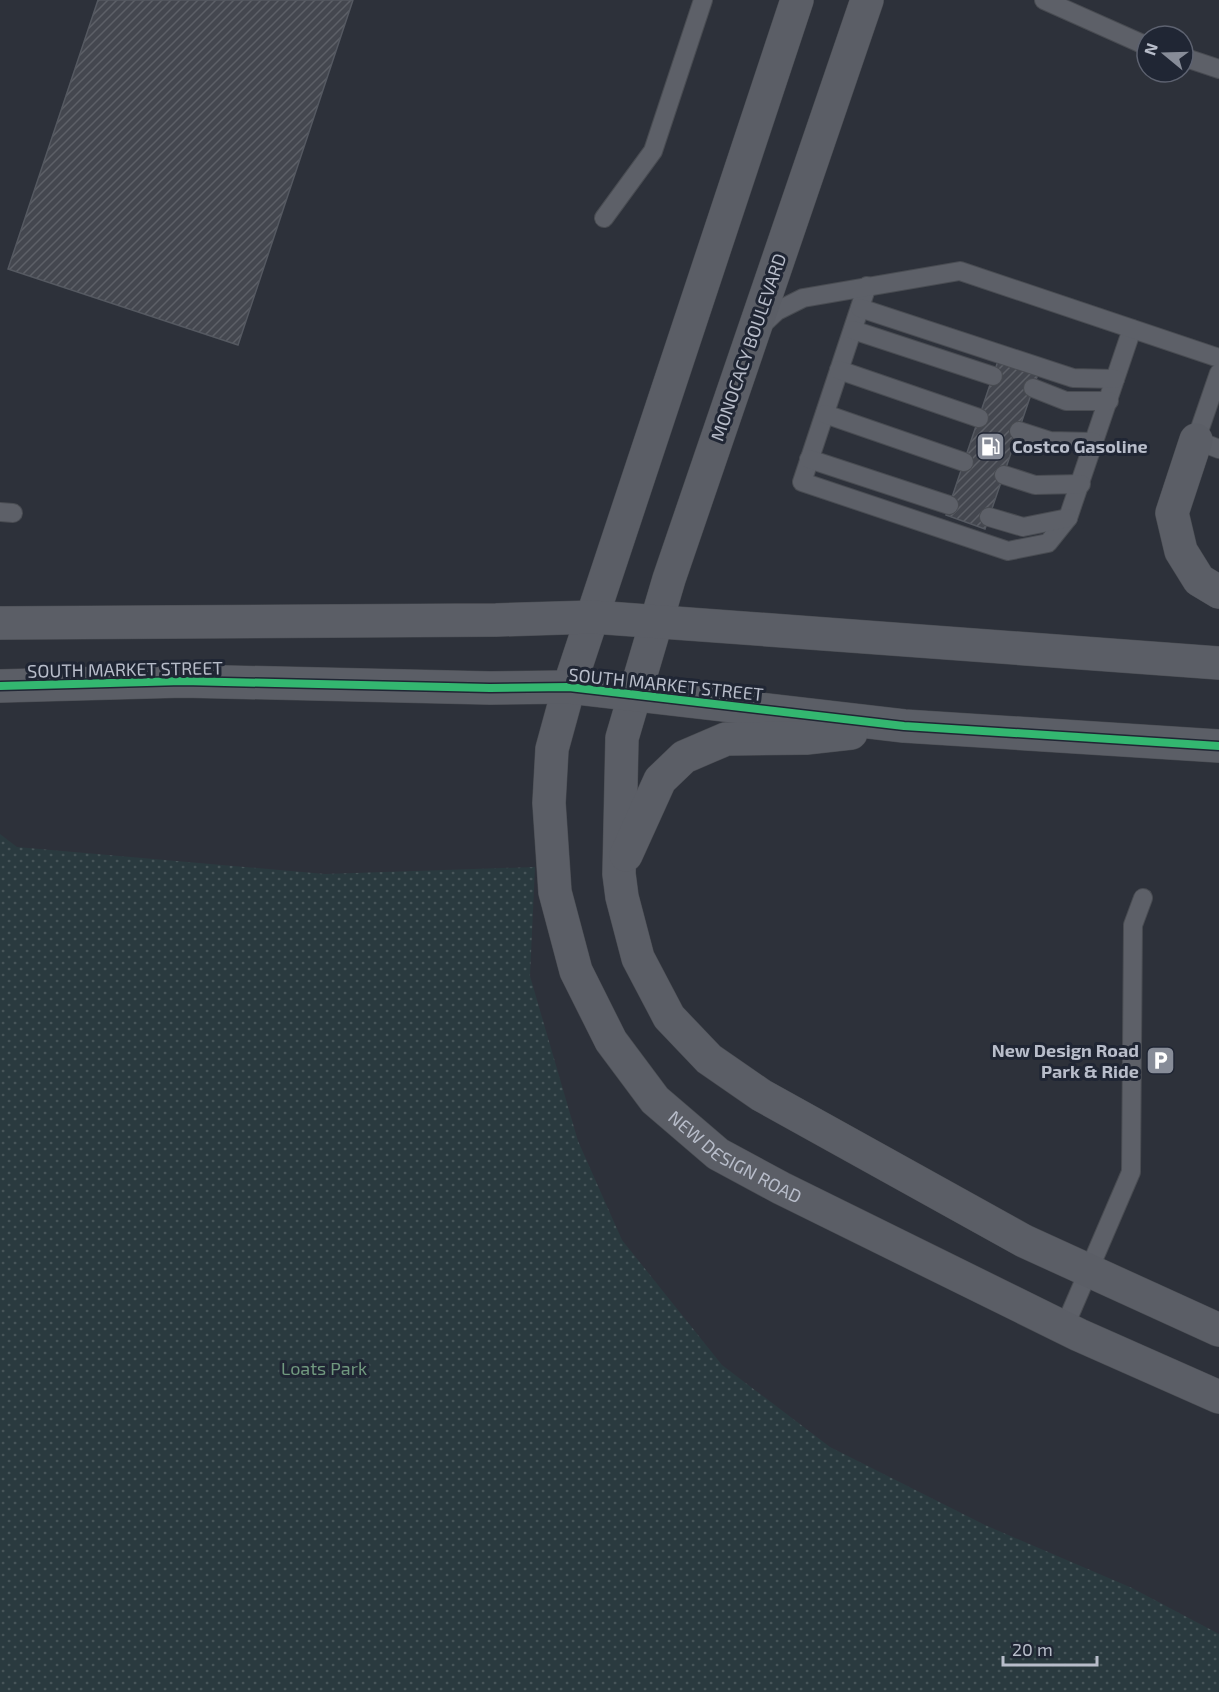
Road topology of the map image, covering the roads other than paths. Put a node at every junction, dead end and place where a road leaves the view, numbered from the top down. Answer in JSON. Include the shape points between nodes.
{"nodes":[{"id":1,"x":703,"y":0,"type":"edge"},
{"id":2,"x":797,"y":0,"type":"edge"},
{"id":3,"x":867,"y":0,"type":"edge"},
{"id":4,"x":1044,"y":0,"type":"edge"},
{"id":5,"x":1135,"y":41,"type":"edge"},
{"id":6,"x":1195,"y":61,"type":"edge"},
{"id":7,"x":1219,"y":69,"type":"edge"},
{"id":8,"x":604,"y":218,"type":"dead end"},
{"id":9,"x":867,"y":286,"type":"junction"},
{"id":10,"x":860,"y":308,"type":"junction"},
{"id":11,"x":1132,"y":329,"type":"junction"},
{"id":12,"x":853,"y":330,"type":"junction"},
{"id":13,"x":753,"y":334,"type":"junction"},
{"id":14,"x":1219,"y":358,"type":"edge"},
{"id":15,"x":839,"y":370,"type":"junction"},
{"id":16,"x":1219,"y":372,"type":"edge"},
{"id":17,"x":993,"y":376,"type":"dead end"},
{"id":18,"x":1115,"y":379,"type":"junction"},
{"id":19,"x":1033,"y":388,"type":"dead end"},
{"id":20,"x":1109,"y":401,"type":"junction"},
{"id":21,"x":825,"y":414,"type":"junction"},
{"id":22,"x":979,"y":418,"type":"dead end"},
{"id":23,"x":1019,"y":431,"type":"dead end"},
{"id":24,"x":1094,"y":442,"type":"junction"},
{"id":25,"x":1207,"y":445,"type":"edge"},
{"id":26,"x":809,"y":459,"type":"junction"},
{"id":27,"x":964,"y":462,"type":"dead end"},
{"id":28,"x":1004,"y":475,"type":"dead end"},
{"id":29,"x":1081,"y":484,"type":"junction"},
{"id":30,"x":949,"y":505,"type":"dead end"},
{"id":31,"x":989,"y":517,"type":"dead end"},
{"id":32,"x":1068,"y":519,"type":"junction"},
{"id":33,"x":1219,"y":592,"type":"edge"},
{"id":34,"x":592,"y":617,"type":"junction"},
{"id":35,"x":656,"y":620,"type":"junction"},
{"id":36,"x":0,"y":623,"type":"edge"},
{"id":37,"x":1219,"y":663,"type":"edge"},
{"id":38,"x":0,"y":686,"type":"edge"},
{"id":39,"x":568,"y":687,"type":"junction"},
{"id":40,"x":633,"y":694,"type":"junction"},
{"id":41,"x":904,"y":726,"type":"junction"},
{"id":42,"x":1219,"y":746,"type":"edge"},
{"id":43,"x":619,"y":874,"type":"junction"},
{"id":44,"x":1143,"y":898,"type":"dead end"},
{"id":45,"x":1087,"y":1270,"type":"junction"},
{"id":46,"x":1064,"y":1328,"type":"junction"},
{"id":47,"x":1219,"y":1330,"type":"edge"},
{"id":48,"x":1219,"y":1397,"type":"edge"}],
"edges":[{"from":1,"to":8,"type":"lane","via":[[653,151]]},
{"from":2,"to":34,"type":"main road"},
{"from":3,"to":13,"type":"main road","name":"MONOCACY BOULEVARD"},
{"from":4,"to":5,"type":"lane"},
{"from":6,"to":7,"type":"lane"},
{"from":9,"to":10,"type":"lane"},
{"from":9,"to":11,"type":"lane","via":[[960,271]]},
{"from":9,"to":13,"type":"lane","via":[[803,298],[777,310]]},
{"from":10,"to":12,"type":"lane"},
{"from":10,"to":18,"type":"lane","via":[[1073,378]]},
{"from":11,"to":14,"type":"lane"},
{"from":11,"to":18,"type":"lane"},
{"from":12,"to":15,"type":"lane"},
{"from":12,"to":17,"type":"lane"},
{"from":13,"to":35,"type":"main road","name":"MONOCACY BOULEVARD"},
{"from":15,"to":21,"type":"lane"},
{"from":15,"to":22,"type":"lane"},
{"from":16,"to":25,"type":"lane"},
{"from":18,"to":20,"type":"lane"},
{"from":19,"to":20,"type":"lane","via":[[1066,401]]},
{"from":20,"to":24,"type":"lane"},
{"from":21,"to":26,"type":"lane"},
{"from":21,"to":27,"type":"lane"},
{"from":23,"to":24,"type":"lane","via":[[1050,441]]},
{"from":24,"to":29,"type":"lane"},
{"from":25,"to":33,"type":"main road","via":[[1172,513],[1181,551],[1199,580]]},
{"from":26,"to":30,"type":"lane"},
{"from":26,"to":32,"type":"lane","via":[[802,482],[1008,551],[1048,543]]},
{"from":28,"to":29,"type":"lane","via":[[1035,485]]},
{"from":29,"to":32,"type":"lane"},
{"from":31,"to":32,"type":"lane","via":[[1023,527]]},
{"from":34,"to":35,"type":"main road"},
{"from":34,"to":36,"type":"main road"},
{"from":34,"to":39,"type":"main road"},
{"from":35,"to":37,"type":"main road"},
{"from":35,"to":40,"type":"main road","name":"MONOCACY BOULEVARD"},
{"from":38,"to":39,"type":"main road","name":"SOUTH MARKET STREET","via":[[183,681]]},
{"from":39,"to":40,"type":"main road","name":"SOUTH MARKET STREET"},
{"from":39,"to":46,"type":"main road","name":"NEW DESIGN ROAD","via":[[552,748],[549,803],[555,892],[576,971],[611,1041],[655,1100],[718,1154]]},
{"from":40,"to":41,"type":"main road","name":"SOUTH MARKET STREET"},
{"from":40,"to":43,"type":"main road","via":[[622,738]]},
{"from":41,"to":42,"type":"main road","name":"SOUTH MARKET STREET"},
{"from":41,"to":43,"type":"main road","via":[[806,738],[726,739],[684,757],[660,780]]},
{"from":43,"to":45,"type":"main road","via":[[638,958],[669,1017],[709,1059],[761,1095],[1024,1241]]},
{"from":44,"to":45,"type":"lane","via":[[1133,925],[1131,1172]]},
{"from":45,"to":46,"type":"lane"},
{"from":45,"to":47,"type":"main road"},
{"from":46,"to":48,"type":"main road","name":"NEW DESIGN ROAD"}]}
